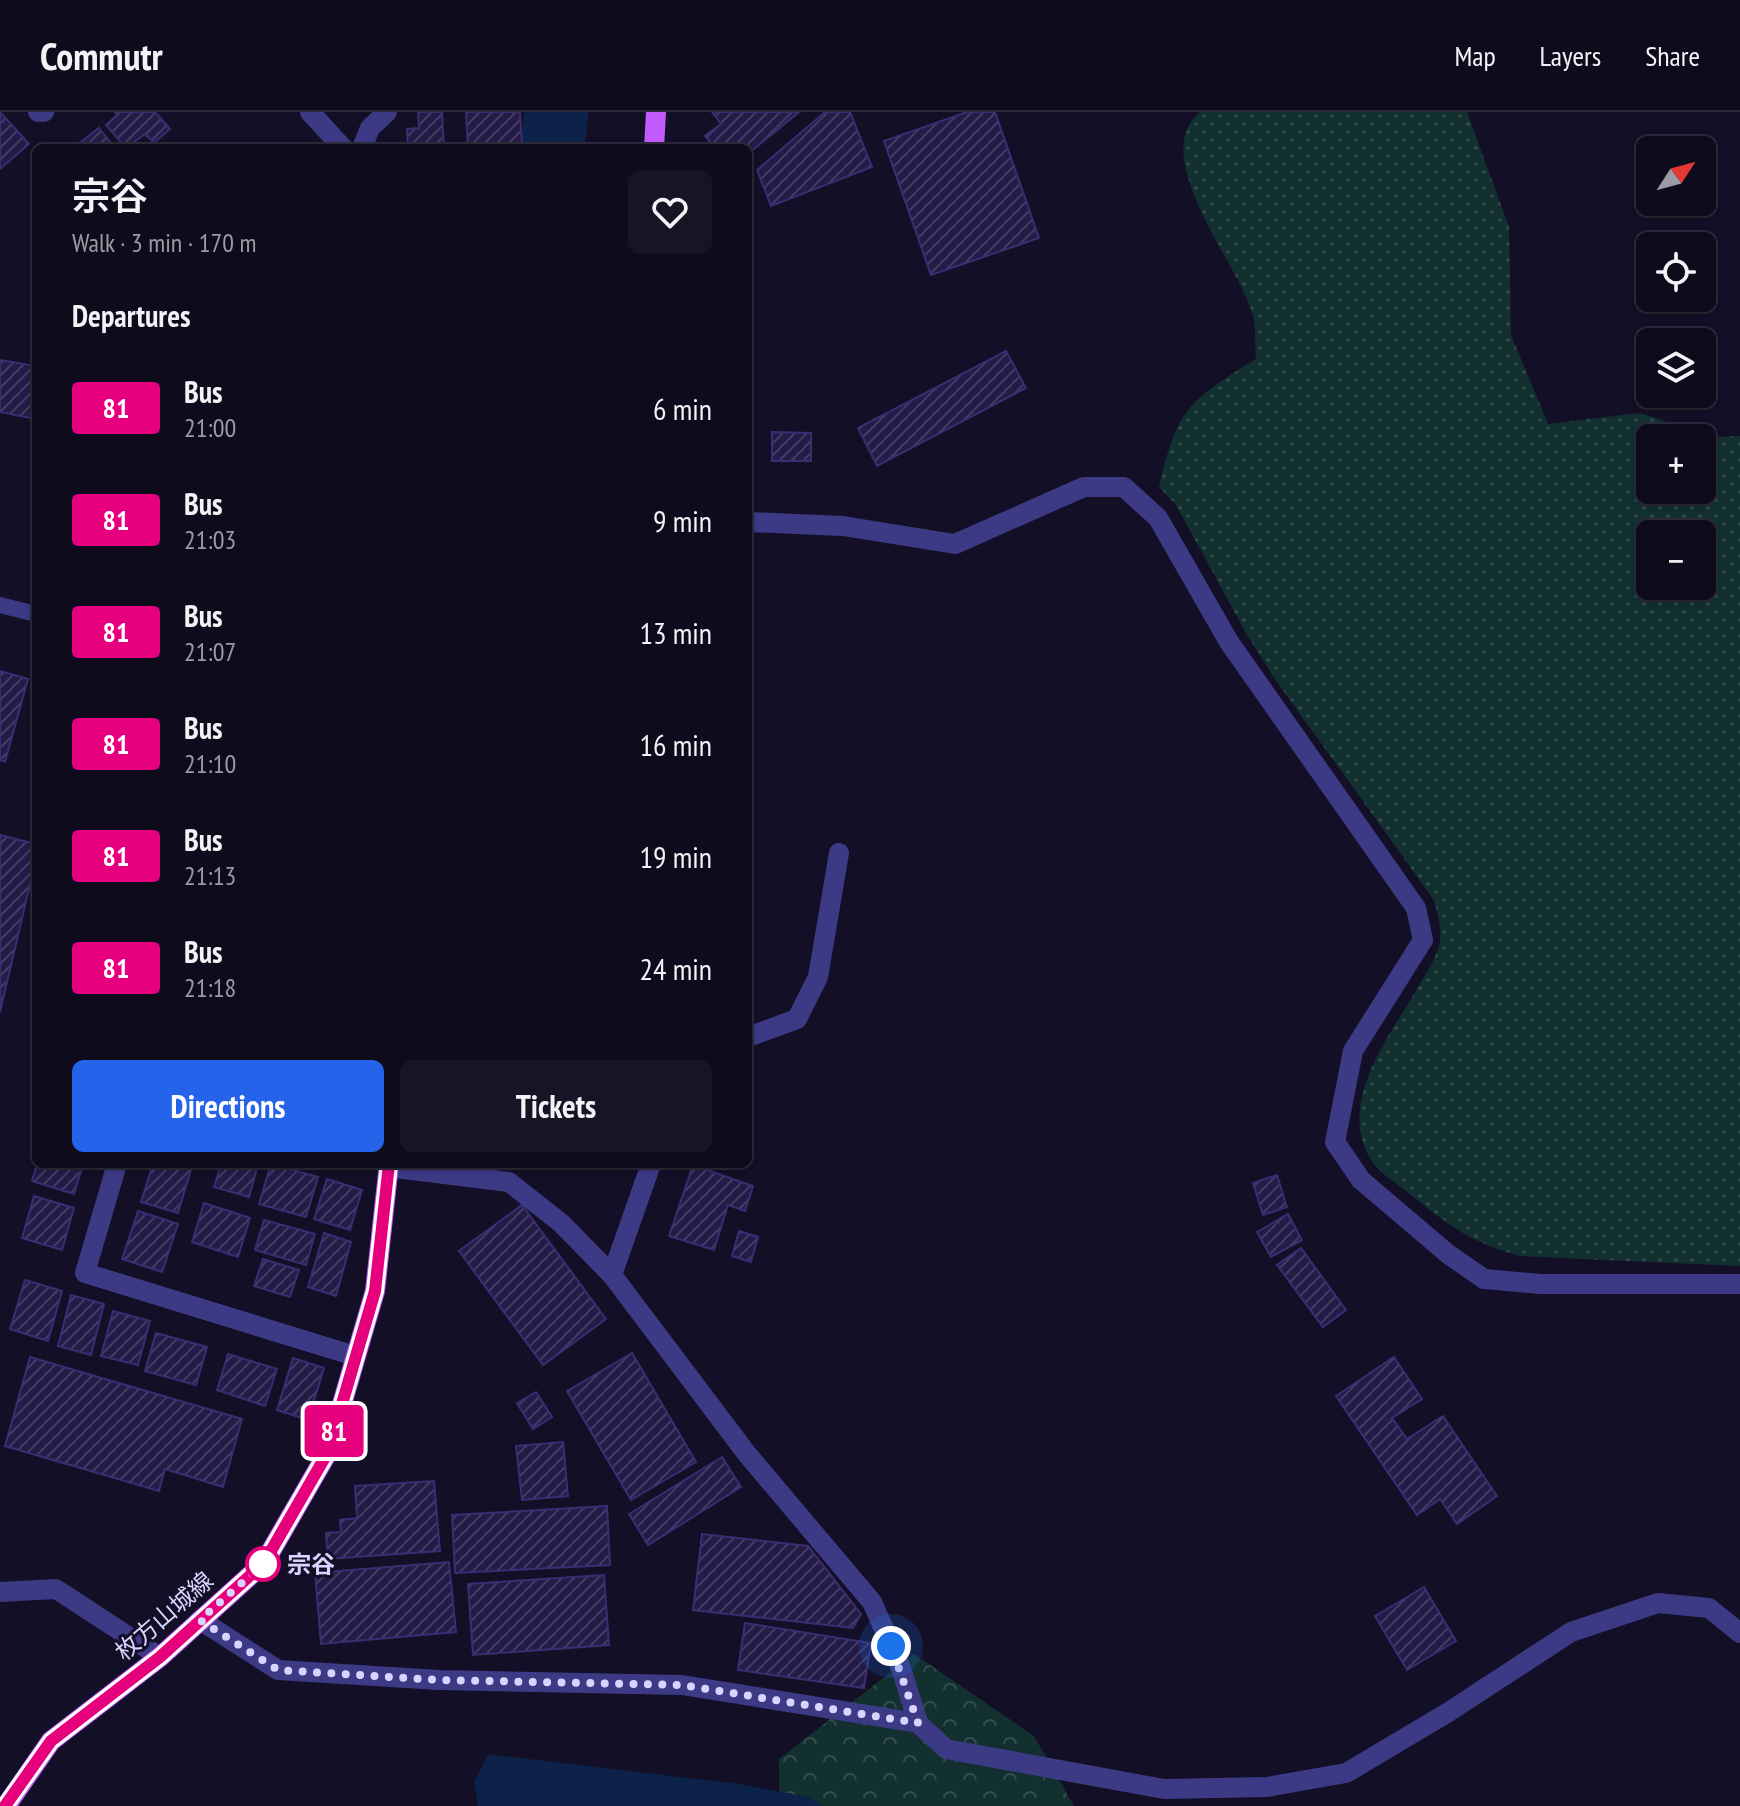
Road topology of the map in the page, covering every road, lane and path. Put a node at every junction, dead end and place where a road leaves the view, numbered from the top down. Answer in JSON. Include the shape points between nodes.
{"nodes":[{"id":1,"x":310,"y":112,"type":"edge"},
{"id":2,"x":387,"y":112,"type":"edge"},
{"id":3,"x":656,"y":112,"type":"edge"},
{"id":4,"x":339,"y":144,"type":"edge"},
{"id":5,"x":364,"y":144,"type":"edge"},
{"id":6,"x":654,"y":144,"type":"edge"},
{"id":7,"x":752,"y":522,"type":"edge"},
{"id":8,"x":0,"y":605,"type":"edge"},
{"id":9,"x":32,"y":613,"type":"edge"},
{"id":10,"x":839,"y":853,"type":"dead end"},
{"id":11,"x":752,"y":1036,"type":"edge"},
{"id":12,"x":116,"y":1168,"type":"edge"},
{"id":13,"x":388,"y":1168,"type":"edge"},
{"id":14,"x":409,"y":1168,"type":"edge"},
{"id":15,"x":650,"y":1168,"type":"edge"},
{"id":16,"x":612,"y":1275,"type":"junction"},
{"id":17,"x":1740,"y":1284,"type":"edge"},
{"id":18,"x":355,"y":1356,"type":"junction"},
{"id":19,"x":0,"y":1592,"type":"edge"},
{"id":20,"x":200,"y":1620,"type":"junction"},
{"id":21,"x":1740,"y":1633,"type":"edge"},
{"id":22,"x":160,"y":1657,"type":"junction"},
{"id":23,"x":918,"y":1723,"type":"junction"},
{"id":24,"x":6,"y":1806,"type":"edge"}],
"edges":[{"from":1,"to":4,"type":"street"},
{"from":2,"to":5,"type":"street","via":[[370,128]]},
{"from":3,"to":6,"type":"main road"},
{"from":7,"to":17,"type":"street","via":[[843,526],[955,544],[1084,487],[1124,487],[1158,518],[1229,642],[1416,908],[1423,940],[1353,1051],[1341,1102],[1335,1142],[1361,1180],[1484,1279]]},
{"from":8,"to":9,"type":"lane"},
{"from":10,"to":11,"type":"street","via":[[818,977],[797,1019]]},
{"from":12,"to":18,"type":"street","via":[[85,1273]]},
{"from":13,"to":18,"type":"main road","name":"枚方山城線","via":[[375,1291]]},
{"from":14,"to":16,"type":"street","via":[[509,1182],[561,1223]]},
{"from":15,"to":16,"type":"street"},
{"from":16,"to":23,"type":"street","via":[[747,1454],[872,1602]]},
{"from":18,"to":20,"type":"main road","name":"枚方山城線","via":[[328,1452],[264,1563]]},
{"from":19,"to":22,"type":"street","via":[[56,1589]]},
{"from":20,"to":22,"type":"main road","name":"枚方山城線"},
{"from":20,"to":23,"type":"street","via":[[278,1670],[439,1680],[682,1685]]},
{"from":21,"to":23,"type":"street","via":[[1709,1608],[1658,1603],[1571,1632],[1346,1773],[1267,1787],[1164,1789],[1131,1784],[946,1749]]},
{"from":22,"to":24,"type":"main road","name":"枚方山城線","via":[[51,1741]]}]}
